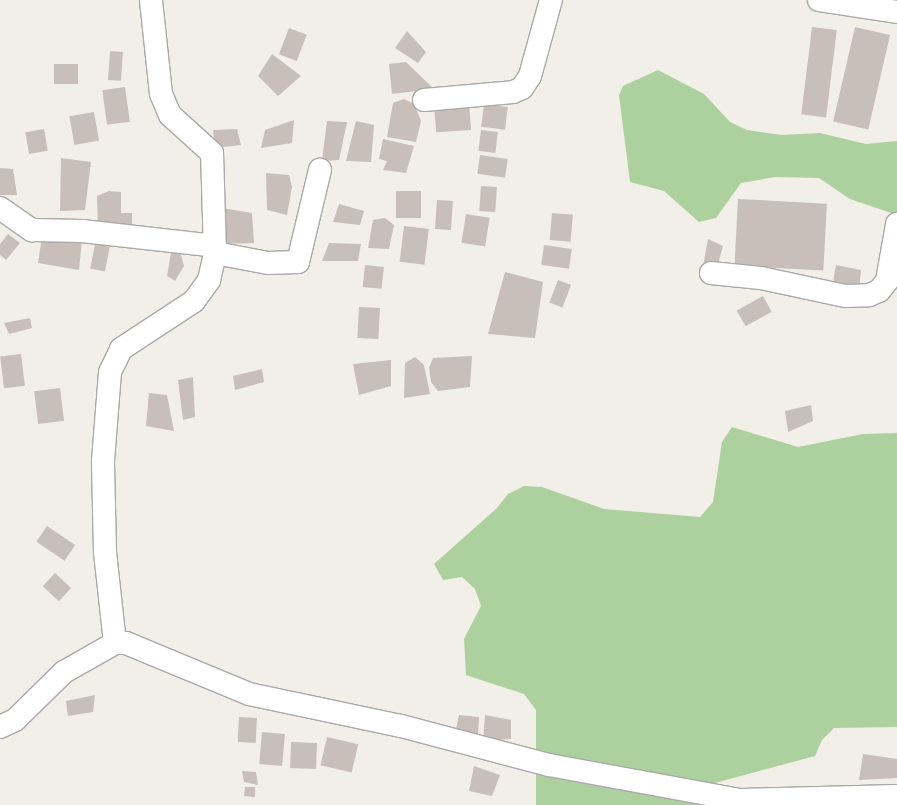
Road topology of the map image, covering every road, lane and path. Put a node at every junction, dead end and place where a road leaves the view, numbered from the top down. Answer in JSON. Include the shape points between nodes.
{"nodes":[{"id":1,"x":151,"y":0,"type":"edge"},
{"id":2,"x":551,"y":0,"type":"edge"},
{"id":3,"x":819,"y":0,"type":"edge"},
{"id":4,"x":897,"y":12,"type":"edge"},
{"id":5,"x":424,"y":100,"type":"dead end"},
{"id":6,"x":320,"y":170,"type":"dead end"},
{"id":7,"x":0,"y":208,"type":"edge"},
{"id":8,"x":897,"y":224,"type":"edge"},
{"id":9,"x":215,"y":249,"type":"junction"},
{"id":10,"x":711,"y":273,"type":"dead end"},
{"id":11,"x":115,"y":643,"type":"junction"},
{"id":12,"x":0,"y":727,"type":"edge"},
{"id":13,"x":897,"y":796,"type":"edge"},
{"id":14,"x":840,"y":802,"type":"edge"},
{"id":15,"x":740,"y":803,"type":"edge"}],
"edges":[{"from":1,"to":9,"type":"street","via":[[161,94],[170,115],[212,153]]},
{"from":2,"to":5,"type":"street","via":[[530,76],[522,88],[513,92]]},
{"from":3,"to":4,"type":"street"},
{"from":6,"to":9,"type":"street","via":[[298,262],[268,263]]},
{"from":7,"to":9,"type":"street","via":[[32,230],[82,231]]},
{"from":8,"to":10,"type":"street","via":[[887,281],[879,291],[869,295],[844,296],[761,278]]},
{"from":9,"to":11,"type":"street","via":[[209,280],[194,301],[121,349],[110,372],[103,469],[105,552]]},
{"from":11,"to":12,"type":"street","via":[[64,672],[16,720]]},
{"from":11,"to":15,"type":"street","via":[[131,644],[249,694],[331,709],[549,765]]},
{"from":13,"to":14,"type":"street"},
{"from":14,"to":15,"type":"street"}]}
